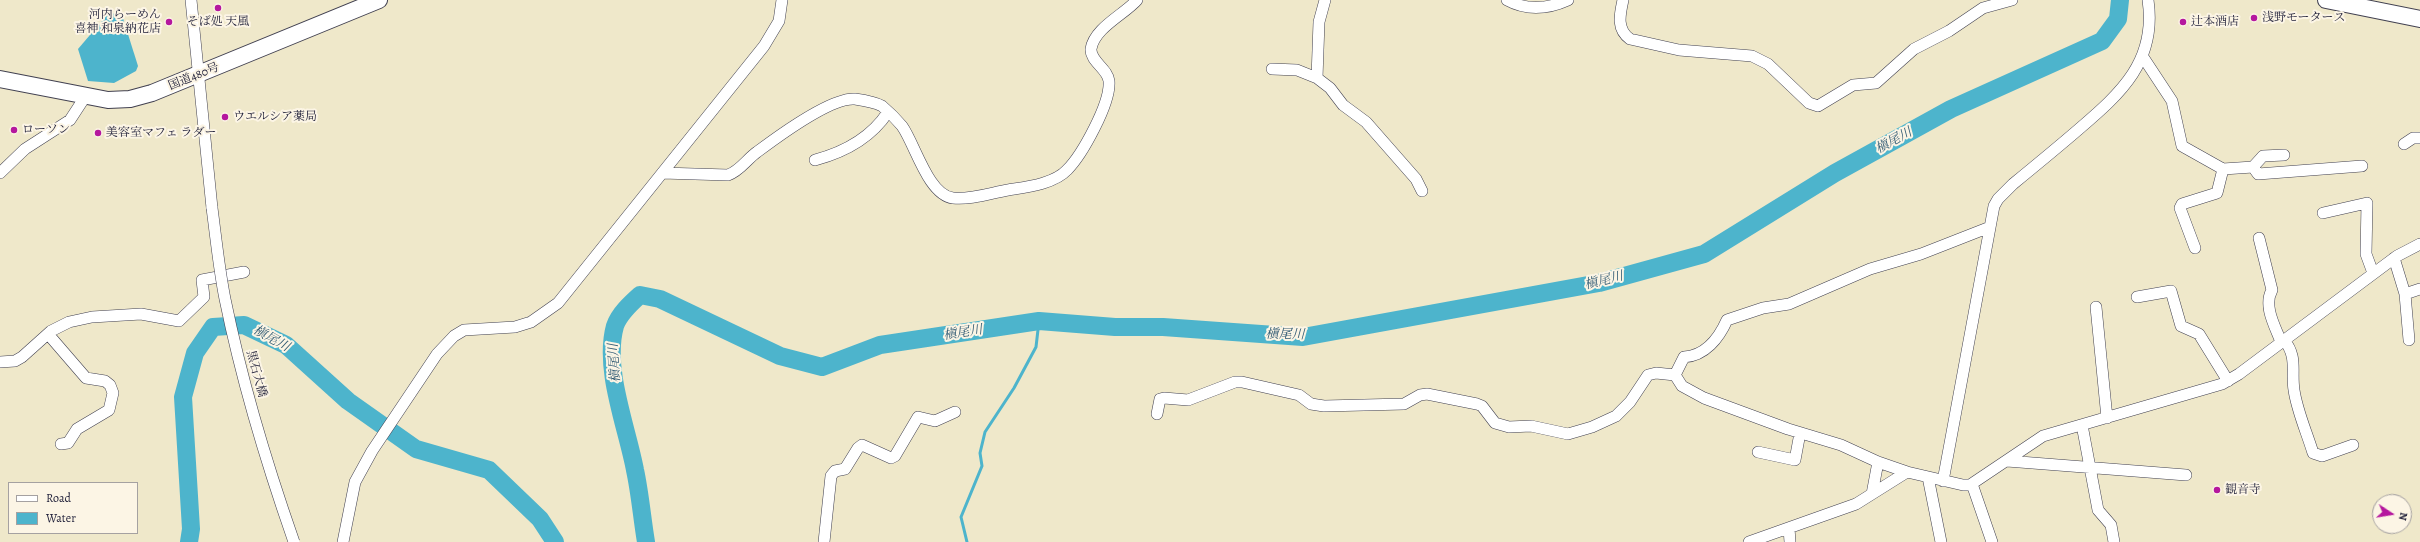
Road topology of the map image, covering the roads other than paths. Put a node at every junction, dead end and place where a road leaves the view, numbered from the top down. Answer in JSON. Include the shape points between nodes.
{"nodes":[{"id":1,"x":191,"y":0,"type":"edge"},
{"id":2,"x":379,"y":0,"type":"edge"},
{"id":3,"x":782,"y":0,"type":"edge"},
{"id":4,"x":1138,"y":0,"type":"edge"},
{"id":5,"x":1325,"y":0,"type":"edge"},
{"id":6,"x":1507,"y":0,"type":"edge"},
{"id":7,"x":1568,"y":0,"type":"edge"},
{"id":8,"x":1623,"y":0,"type":"edge"},
{"id":9,"x":2012,"y":0,"type":"edge"},
{"id":10,"x":2148,"y":0,"type":"edge"},
{"id":11,"x":2326,"y":0,"type":"edge"},
{"id":12,"x":2420,"y":19,"type":"edge"},
{"id":13,"x":2143,"y":57,"type":"junction"},
{"id":14,"x":1272,"y":69,"type":"dead end"},
{"id":15,"x":198,"y":75,"type":"junction"},
{"id":16,"x":1317,"y":78,"type":"junction"},
{"id":17,"x":0,"y":79,"type":"edge"},
{"id":18,"x":85,"y":96,"type":"junction"},
{"id":19,"x":888,"y":112,"type":"junction"},
{"id":20,"x":2420,"y":138,"type":"edge"},
{"id":21,"x":2404,"y":144,"type":"dead end"},
{"id":22,"x":2284,"y":155,"type":"dead end"},
{"id":23,"x":815,"y":160,"type":"dead end"},
{"id":24,"x":2362,"y":166,"type":"dead end"},
{"id":25,"x":2253,"y":167,"type":"junction"},
{"id":26,"x":2222,"y":169,"type":"junction"},
{"id":27,"x":0,"y":173,"type":"edge"},
{"id":28,"x":662,"y":173,"type":"junction"},
{"id":29,"x":1422,"y":191,"type":"dead end"},
{"id":30,"x":2323,"y":213,"type":"dead end"},
{"id":31,"x":1990,"y":227,"type":"junction"},
{"id":32,"x":2259,"y":238,"type":"dead end"},
{"id":33,"x":2420,"y":244,"type":"edge"},
{"id":34,"x":2195,"y":248,"type":"dead end"},
{"id":35,"x":2394,"y":258,"type":"junction"},
{"id":36,"x":244,"y":272,"type":"dead end"},
{"id":37,"x":2373,"y":273,"type":"junction"},
{"id":38,"x":2420,"y":289,"type":"edge"},
{"id":39,"x":2405,"y":294,"type":"junction"},
{"id":40,"x":2137,"y":297,"type":"dead end"},
{"id":41,"x":2096,"y":307,"type":"dead end"},
{"id":42,"x":48,"y":334,"type":"junction"},
{"id":43,"x":2409,"y":340,"type":"dead end"},
{"id":44,"x":2282,"y":341,"type":"junction"},
{"id":45,"x":0,"y":362,"type":"edge"},
{"id":46,"x":1675,"y":376,"type":"junction"},
{"id":47,"x":2228,"y":381,"type":"junction"},
{"id":48,"x":955,"y":412,"type":"dead end"},
{"id":49,"x":1157,"y":414,"type":"dead end"},
{"id":50,"x":2106,"y":418,"type":"junction"},
{"id":51,"x":2082,"y":425,"type":"junction"},
{"id":52,"x":1800,"y":433,"type":"junction"},
{"id":53,"x":60,"y":444,"type":"dead end"},
{"id":54,"x":2353,"y":446,"type":"dead end"},
{"id":55,"x":1758,"y":452,"type":"dead end"},
{"id":56,"x":2007,"y":461,"type":"junction"},
{"id":57,"x":1878,"y":462,"type":"junction"},
{"id":58,"x":2092,"y":467,"type":"junction"},
{"id":59,"x":1907,"y":472,"type":"junction"},
{"id":60,"x":2186,"y":475,"type":"dead end"},
{"id":61,"x":1928,"y":478,"type":"junction"},
{"id":62,"x":1943,"y":481,"type":"junction"},
{"id":63,"x":1972,"y":484,"type":"junction"},
{"id":64,"x":1872,"y":494,"type":"junction"},
{"id":65,"x":1789,"y":528,"type":"junction"},
{"id":66,"x":294,"y":542,"type":"edge"},
{"id":67,"x":343,"y":542,"type":"edge"},
{"id":68,"x":824,"y":542,"type":"edge"},
{"id":69,"x":1749,"y":542,"type":"edge"},
{"id":70,"x":1790,"y":542,"type":"edge"},
{"id":71,"x":1941,"y":542,"type":"edge"},
{"id":72,"x":1992,"y":542,"type":"edge"},
{"id":73,"x":2114,"y":542,"type":"edge"}],
"edges":[{"from":1,"to":15,"type":"street","name":"黒石大橋"},
{"from":2,"to":15,"type":"highway","name":"国道480号"},
{"from":3,"to":28,"type":"street","via":[[779,21],[773,33]]},
{"from":4,"to":19,"type":"street","via":[[1106,25],[1091,50],[1110,82],[1104,103],[1087,143],[1077,158],[1066,172],[1051,180],[1014,189],[952,198],[942,194],[932,183],[902,126]]},
{"from":5,"to":16,"type":"street","via":[[1319,22]]},
{"from":6,"to":7,"type":"street","via":[[1536,8]]},
{"from":8,"to":9,"type":"street","via":[[1620,27],[1630,39],[1679,50],[1752,56],[1768,64],[1809,103],[1818,106],[1853,85],[1876,83],[1914,49],[1949,31],[1983,8]]},
{"from":10,"to":13,"type":"street","via":[[2150,33]]},
{"from":11,"to":12,"type":"highway"},
{"from":13,"to":26,"type":"street","via":[[2172,101],[2182,146]]},
{"from":13,"to":31,"type":"street","via":[[2128,83],[2108,105],[1998,198]]},
{"from":14,"to":16,"type":"street","via":[[1297,70]]},
{"from":15,"to":18,"type":"highway","name":"国道480号","via":[[130,99],[108,100]]},
{"from":15,"to":66,"type":"street","name":"黒石大橋","bridge":true,"via":[[212,208],[225,297],[238,360]]},
{"from":16,"to":29,"type":"street","via":[[1330,88],[1343,105],[1366,122],[1416,179]]},
{"from":17,"to":18,"type":"highway","name":"国道480号"},
{"from":18,"to":27,"type":"street","via":[[70,120],[25,148]]},
{"from":19,"to":23,"type":"street","via":[[878,127],[867,136],[834,155]]},
{"from":19,"to":28,"type":"street","via":[[881,105],[844,100],[828,105],[756,152],[733,174],[728,176]]},
{"from":20,"to":21,"type":"street","via":[[2413,138]]},
{"from":22,"to":25,"type":"street","via":[[2263,156]]},
{"from":24,"to":25,"type":"street","via":[[2258,174]]},
{"from":25,"to":26,"type":"street"},
{"from":26,"to":34,"type":"street","via":[[2217,193],[2182,204],[2180,208]]},
{"from":28,"to":67,"type":"street","via":[[558,303],[531,322],[515,327],[464,330],[436,354],[372,450],[356,482]]},
{"from":30,"to":37,"type":"street","via":[[2367,203],[2366,254]]},
{"from":31,"to":46,"type":"street","via":[[1921,254],[1870,269],[1789,304],[1763,308],[1727,320],[1721,333],[1705,350],[1695,357],[1684,358]]},
{"from":31,"to":62,"type":"street"},
{"from":32,"to":44,"type":"street","via":[[2272,290],[2268,297],[2270,314]]},
{"from":33,"to":35,"type":"street"},
{"from":35,"to":37,"type":"street"},
{"from":35,"to":39,"type":"street"},
{"from":36,"to":42,"type":"street","via":[[202,280],[204,297],[179,321],[141,314],[108,314],[69,322]]},
{"from":37,"to":44,"type":"street"},
{"from":38,"to":39,"type":"street"},
{"from":39,"to":43,"type":"street"},
{"from":40,"to":47,"type":"street","via":[[2171,290],[2181,326],[2199,334]]},
{"from":41,"to":50,"type":"street"},
{"from":42,"to":45,"type":"street","via":[[22,357],[15,361]]},
{"from":42,"to":53,"type":"street","via":[[86,378],[104,381],[110,385],[113,393],[109,410],[77,429],[68,443]]},
{"from":44,"to":47,"type":"street"},
{"from":44,"to":54,"type":"street","via":[[2291,348],[2294,358],[2294,390],[2313,453],[2322,456]]},
{"from":46,"to":49,"type":"street","via":[[1648,375],[1630,402],[1616,416],[1592,428],[1568,434],[1531,426],[1509,427],[1495,423],[1482,406],[1427,394],[1404,404],[1324,406],[1311,404],[1299,395],[1242,382],[1235,382],[1188,400],[1160,399]]},
{"from":46,"to":52,"type":"street","via":[[1682,386],[1704,398]]},
{"from":47,"to":50,"type":"street","via":[[2196,394]]},
{"from":48,"to":68,"type":"street","via":[[935,421],[918,417],[896,456],[891,458],[867,446],[862,445],[858,448],[845,469],[835,471],[831,476]]},
{"from":50,"to":51,"type":"street"},
{"from":51,"to":56,"type":"street","via":[[2043,436]]},
{"from":51,"to":58,"type":"street"},
{"from":52,"to":55,"type":"street","via":[[1795,460]]},
{"from":52,"to":57,"type":"street","via":[[1841,445]]},
{"from":56,"to":58,"type":"street"},
{"from":56,"to":63,"type":"street"},
{"from":57,"to":59,"type":"street"},
{"from":57,"to":64,"type":"street"},
{"from":58,"to":60,"type":"street"},
{"from":58,"to":73,"type":"street","via":[[2098,510],[2111,526]]},
{"from":59,"to":61,"type":"street"},
{"from":59,"to":64,"type":"street"},
{"from":61,"to":62,"type":"street"},
{"from":61,"to":71,"type":"street"},
{"from":62,"to":63,"type":"street"},
{"from":63,"to":72,"type":"street"},
{"from":64,"to":65,"type":"street","via":[[1833,513]]},
{"from":65,"to":69,"type":"street"},
{"from":65,"to":70,"type":"street"}]}
